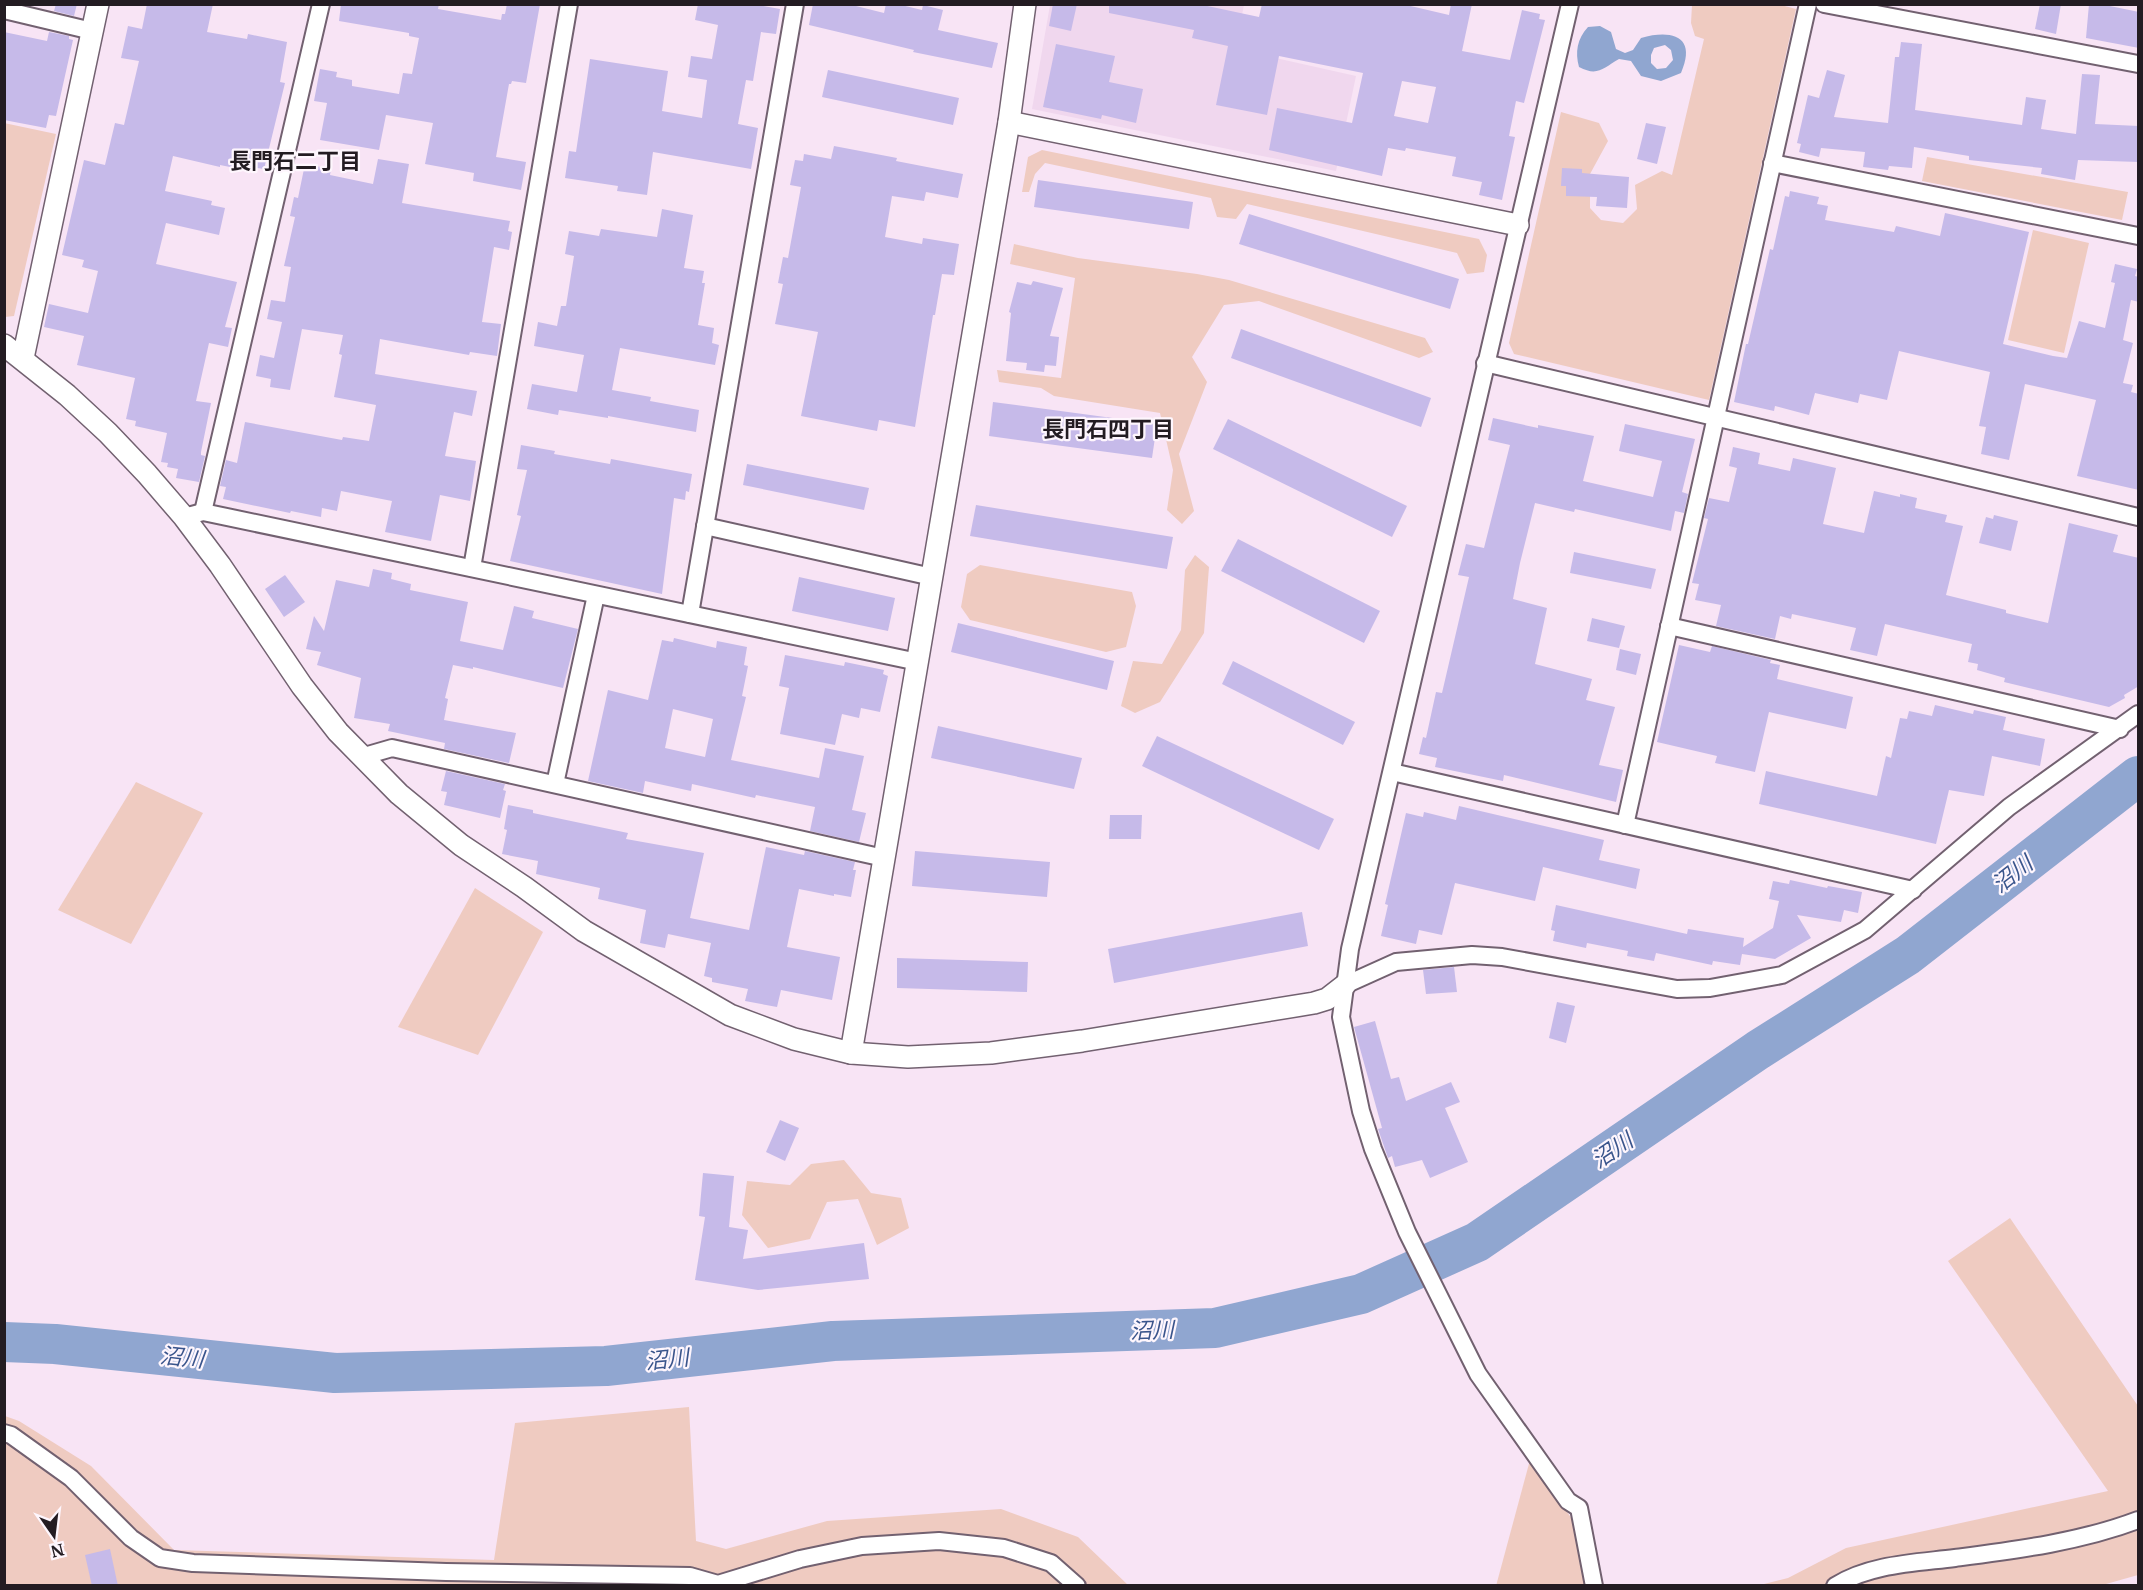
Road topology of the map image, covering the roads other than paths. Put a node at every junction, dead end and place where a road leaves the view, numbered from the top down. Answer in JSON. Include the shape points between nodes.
{"nodes":[{"id":1,"x":98,"y":4,"type":"edge"},
{"id":2,"x":321,"y":4,"type":"edge"},
{"id":3,"x":569,"y":4,"type":"edge"},
{"id":4,"x":795,"y":4,"type":"edge"},
{"id":5,"x":1025,"y":4,"type":"edge"},
{"id":6,"x":1570,"y":4,"type":"edge"},
{"id":7,"x":1808,"y":4,"type":"edge"},
{"id":8,"x":1824,"y":4,"type":"edge"},
{"id":9,"x":4,"y":10,"type":"edge"},
{"id":10,"x":92,"y":31,"type":"junction"},
{"id":11,"x":2139,"y":64,"type":"edge"},
{"id":12,"x":1010,"y":122,"type":"junction"},
{"id":13,"x":1772,"y":163,"type":"junction"},
{"id":14,"x":1518,"y":225,"type":"junction"},
{"id":15,"x":2139,"y":236,"type":"edge"},
{"id":16,"x":4,"y":345,"type":"edge"},
{"id":17,"x":23,"y":358,"type":"junction"},
{"id":18,"x":1485,"y":363,"type":"junction"},
{"id":19,"x":1715,"y":417,"type":"junction"},
{"id":20,"x":194,"y":515,"type":"junction"},
{"id":21,"x":2139,"y":517,"type":"edge"},
{"id":22,"x":705,"y":526,"type":"junction"},
{"id":23,"x":472,"y":568,"type":"junction"},
{"id":24,"x":932,"y":577,"type":"junction"},
{"id":25,"x":596,"y":595,"type":"junction"},
{"id":26,"x":690,"y":614,"type":"junction"},
{"id":27,"x":1669,"y":626,"type":"junction"},
{"id":28,"x":918,"y":662,"type":"junction"},
{"id":29,"x":2139,"y":714,"type":"edge"},
{"id":30,"x":2120,"y":729,"type":"junction"},
{"id":31,"x":361,"y":757,"type":"junction"},
{"id":32,"x":1392,"y":772,"type":"junction"},
{"id":33,"x":555,"y":784,"type":"junction"},
{"id":34,"x":1625,"y":825,"type":"junction"},
{"id":35,"x":884,"y":858,"type":"junction"},
{"id":36,"x":1913,"y":890,"type":"junction"},
{"id":37,"x":1345,"y":985,"type":"junction"},
{"id":38,"x":851,"y":1053,"type":"junction"},
{"id":39,"x":4,"y":1433,"type":"edge"},
{"id":40,"x":2139,"y":1520,"type":"edge"},
{"id":41,"x":719,"y":1585,"type":"edge"},
{"id":42,"x":1077,"y":1586,"type":"edge"},
{"id":43,"x":1594,"y":1586,"type":"edge"},
{"id":44,"x":1835,"y":1586,"type":"edge"}],
"edges":[{"from":1,"to":10,"type":"street"},
{"from":2,"to":20,"type":"street"},
{"from":3,"to":23,"type":"street"},
{"from":4,"to":22,"type":"street"},
{"from":5,"to":12,"type":"street"},
{"from":6,"to":14,"type":"street"},
{"from":7,"to":13,"type":"street"},
{"from":8,"to":11,"type":"street"},
{"from":9,"to":10,"type":"street"},
{"from":10,"to":17,"type":"street"},
{"from":12,"to":14,"type":"street"},
{"from":12,"to":24,"type":"street"},
{"from":13,"to":15,"type":"street"},
{"from":13,"to":19,"type":"street"},
{"from":14,"to":18,"type":"street"},
{"from":16,"to":17,"type":"street"},
{"from":17,"to":20,"type":"street"},
{"from":18,"to":19,"type":"street"},
{"from":18,"to":32,"type":"street"},
{"from":19,"to":21,"type":"street"},
{"from":19,"to":27,"type":"street"},
{"from":20,"to":23,"type":"street"},
{"from":20,"to":31,"type":"street","via":[[220,565],[302,686]]},
{"from":22,"to":24,"type":"street"},
{"from":22,"to":26,"type":"street"},
{"from":23,"to":25,"type":"street"},
{"from":24,"to":28,"type":"street"},
{"from":25,"to":26,"type":"street"},
{"from":25,"to":33,"type":"street"},
{"from":26,"to":28,"type":"street"},
{"from":27,"to":30,"type":"street"},
{"from":27,"to":34,"type":"street"},
{"from":28,"to":35,"type":"street"},
{"from":29,"to":30,"type":"street"},
{"from":30,"to":36,"type":"street","via":[[2009,807]]},
{"from":31,"to":33,"type":"street","via":[[392,748]]},
{"from":31,"to":38,"type":"street","via":[[461,845],[584,931],[730,1015],[794,1039]]},
{"from":32,"to":34,"type":"street"},
{"from":32,"to":37,"type":"street"},
{"from":33,"to":35,"type":"street"},
{"from":34,"to":36,"type":"street"},
{"from":35,"to":38,"type":"street"},
{"from":36,"to":37,"type":"street","via":[[1865,930],[1782,975],[1755,981],[1677,989],[1472,955],[1396,962]]},
{"from":37,"to":38,"type":"street","via":[[1328,999],[1314,1003],[1059,1044],[991,1053],[908,1057]]},
{"from":37,"to":43,"type":"street","via":[[1341,1017],[1361,1111],[1407,1232],[1478,1374],[1568,1501],[1579,1508]]},
{"from":39,"to":41,"type":"street","via":[[71,1478],[130,1538],[160,1558],[192,1563],[446,1572],[690,1576]]},
{"from":40,"to":44,"type":"street","via":[[2108,1531],[2012,1550],[1877,1569],[1849,1577]]},
{"from":41,"to":42,"type":"street","via":[[800,1559],[862,1546],[939,1541],[1004,1548],[1050,1563]]}]}
